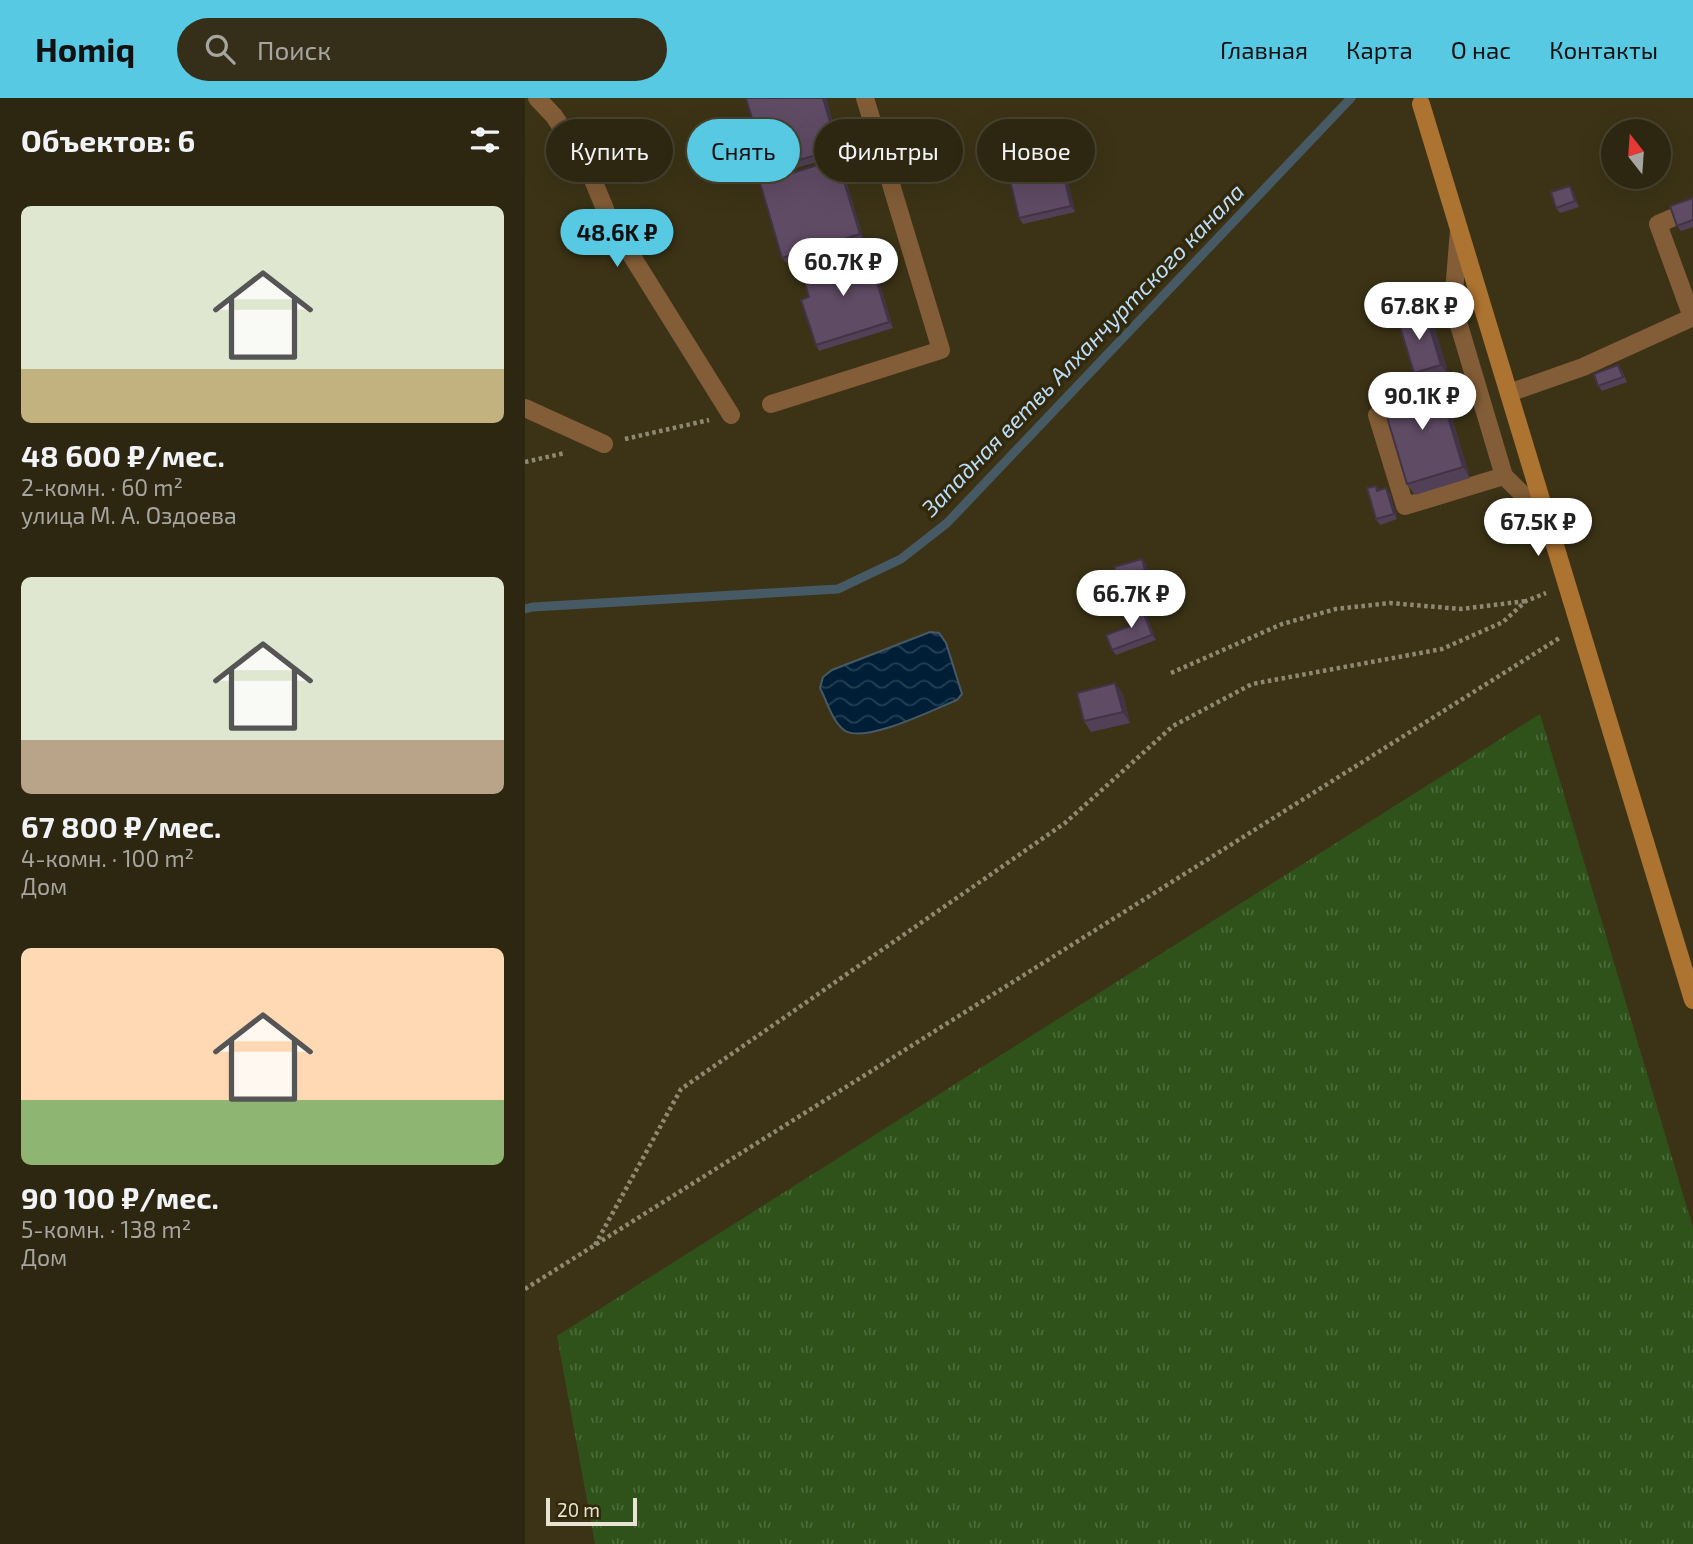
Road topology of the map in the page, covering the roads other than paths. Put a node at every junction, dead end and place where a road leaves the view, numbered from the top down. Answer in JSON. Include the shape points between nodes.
{"nodes":[{"id":1,"x":537,"y":98,"type":"edge"},
{"id":2,"x":865,"y":98,"type":"edge"},
{"id":3,"x":1421,"y":104,"type":"dead end"},
{"id":4,"x":1672,"y":218,"type":"edge"},
{"id":5,"x":1459,"y":230,"type":"junction"},
{"id":6,"x":1693,"y":317,"type":"edge"},
{"id":7,"x":1509,"y":393,"type":"junction"},
{"id":8,"x":771,"y":404,"type":"dead end"},
{"id":9,"x":525,"y":408,"type":"edge"},
{"id":10,"x":731,"y":415,"type":"road end"},
{"id":11,"x":1377,"y":415,"type":"dead end"},
{"id":12,"x":604,"y":444,"type":"road end"},
{"id":13,"x":1504,"y":476,"type":"junction"},
{"id":14,"x":1546,"y":517,"type":"junction"},
{"id":15,"x":1693,"y":1000,"type":"edge"}],
"edges":[{"from":1,"to":10,"type":"street","via":[[588,168],[610,222]]},
{"from":2,"to":8,"type":"street","via":[[941,350]]},
{"from":3,"to":5,"type":"street"},
{"from":4,"to":6,"type":"street","via":[[1658,224]]},
{"from":5,"to":7,"type":"street"},
{"from":5,"to":13,"type":"street","via":[[1453,305]]},
{"from":6,"to":7,"type":"street","via":[[1583,367]]},
{"from":7,"to":14,"type":"street"},
{"from":9,"to":12,"type":"street"},
{"from":11,"to":13,"type":"street","via":[[1405,506]]},
{"from":13,"to":14,"type":"street"},
{"from":14,"to":15,"type":"street"}]}
